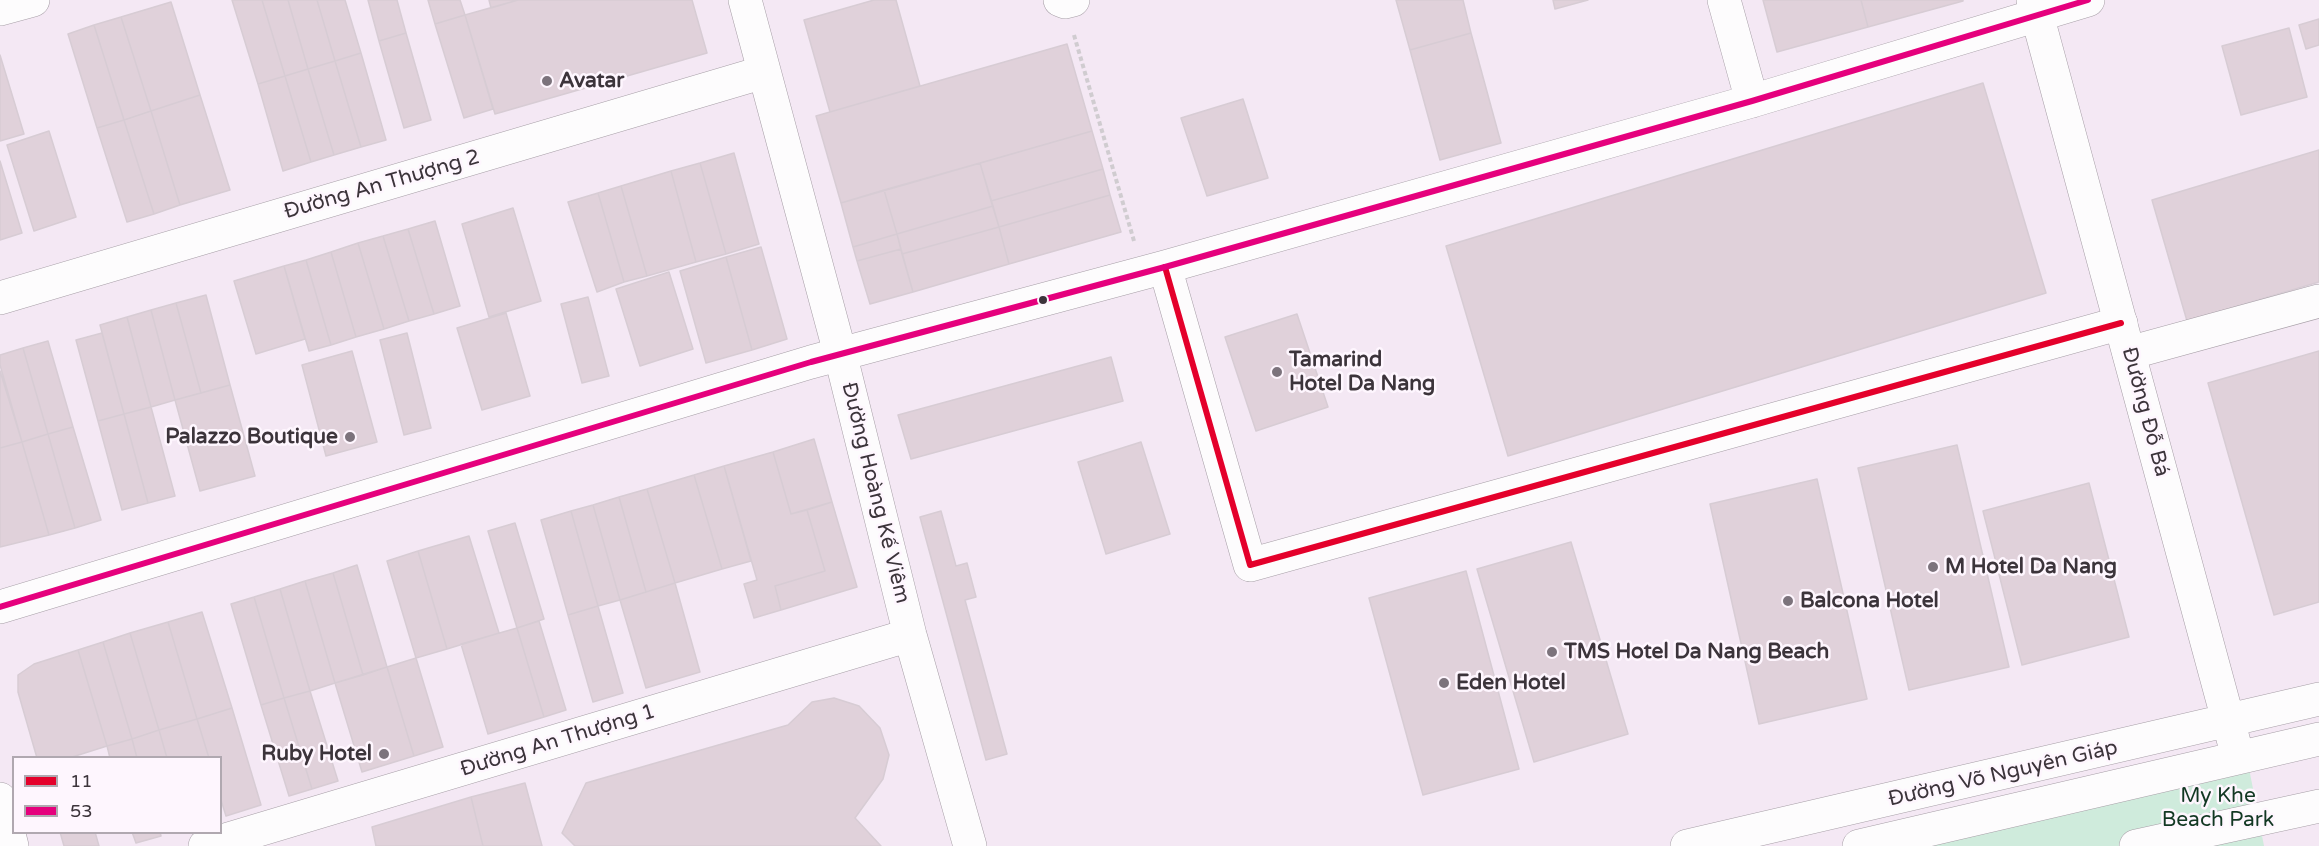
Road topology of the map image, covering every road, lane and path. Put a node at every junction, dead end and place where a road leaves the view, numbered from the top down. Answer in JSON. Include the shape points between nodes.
{"nodes":[{"id":1,"x":33,"y":0,"type":"edge"},
{"id":2,"x":745,"y":0,"type":"edge"},
{"id":3,"x":1724,"y":0,"type":"edge"},
{"id":4,"x":2088,"y":0,"type":"edge"},
{"id":5,"x":1066,"y":1,"type":"edge"},
{"id":6,"x":2036,"y":7,"type":"edge"},
{"id":7,"x":0,"y":9,"type":"edge"},
{"id":8,"x":764,"y":72,"type":"junction"},
{"id":9,"x":1752,"y":101,"type":"junction"},
{"id":10,"x":1165,"y":267,"type":"junction"},
{"id":11,"x":0,"y":298,"type":"edge"},
{"id":12,"x":2319,"y":301,"type":"edge"},
{"id":13,"x":2125,"y":338,"type":"junction"},
{"id":14,"x":840,"y":353,"type":"junction"},
{"id":15,"x":0,"y":607,"type":"edge"},
{"id":16,"x":910,"y":635,"type":"junction"},
{"id":17,"x":2319,"y":699,"type":"edge"},
{"id":18,"x":2229,"y":720,"type":"junction"},
{"id":19,"x":2319,"y":739,"type":"edge"},
{"id":20,"x":2238,"y":757,"type":"junction"},
{"id":21,"x":0,"y":800,"type":"edge"},
{"id":22,"x":2319,"y":806,"type":"edge"},
{"id":23,"x":12,"y":846,"type":"edge"},
{"id":24,"x":205,"y":846,"type":"edge"},
{"id":25,"x":970,"y":846,"type":"edge"},
{"id":26,"x":1687,"y":846,"type":"edge"},
{"id":27,"x":1858,"y":846,"type":"edge"},
{"id":28,"x":2136,"y":846,"type":"edge"}],
"edges":[{"from":1,"to":7,"type":"street"},
{"from":2,"to":8,"type":"street","name":"Đường Hoàng Kế Viêm"},
{"from":3,"to":9,"type":"street"},
{"from":4,"to":6,"type":"street"},
{"from":5,"to":10,"type":"path","via":[[1134,243]]},
{"from":6,"to":9,"type":"street"},
{"from":6,"to":13,"type":"street","name":"Đường Đỗ Bá"},
{"from":8,"to":11,"type":"street","name":"Đường An Thượng 2"},
{"from":8,"to":14,"type":"street","name":"Đường Hoàng Kế Viêm"},
{"from":9,"to":10,"type":"street"},
{"from":10,"to":13,"type":"street","via":[[1251,566]]},
{"from":10,"to":14,"type":"street"},
{"from":12,"to":13,"type":"street"},
{"from":13,"to":18,"type":"street","name":"Đường Đỗ Bá"},
{"from":14,"to":15,"type":"street"},
{"from":14,"to":16,"type":"street","name":"Đường Hoàng Kế Viêm"},
{"from":16,"to":24,"type":"street","name":"Đường An Thượng 1"},
{"from":16,"to":25,"type":"street","name":"Đường Hoàng Kế Viêm"},
{"from":17,"to":18,"type":"street","name":"Đường Võ Nguyên Giáp"},
{"from":18,"to":20,"type":"street","name":"Đường Đỗ Bá"},
{"from":18,"to":26,"type":"street","name":"Đường Võ Nguyên Giáp"},
{"from":19,"to":20,"type":"street","name":"Đường Võ Nguyên Giáp"},
{"from":20,"to":27,"type":"street","name":"Đường Võ Nguyên Giáp"},
{"from":21,"to":23,"type":"street"},
{"from":22,"to":28,"type":"street"}]}
